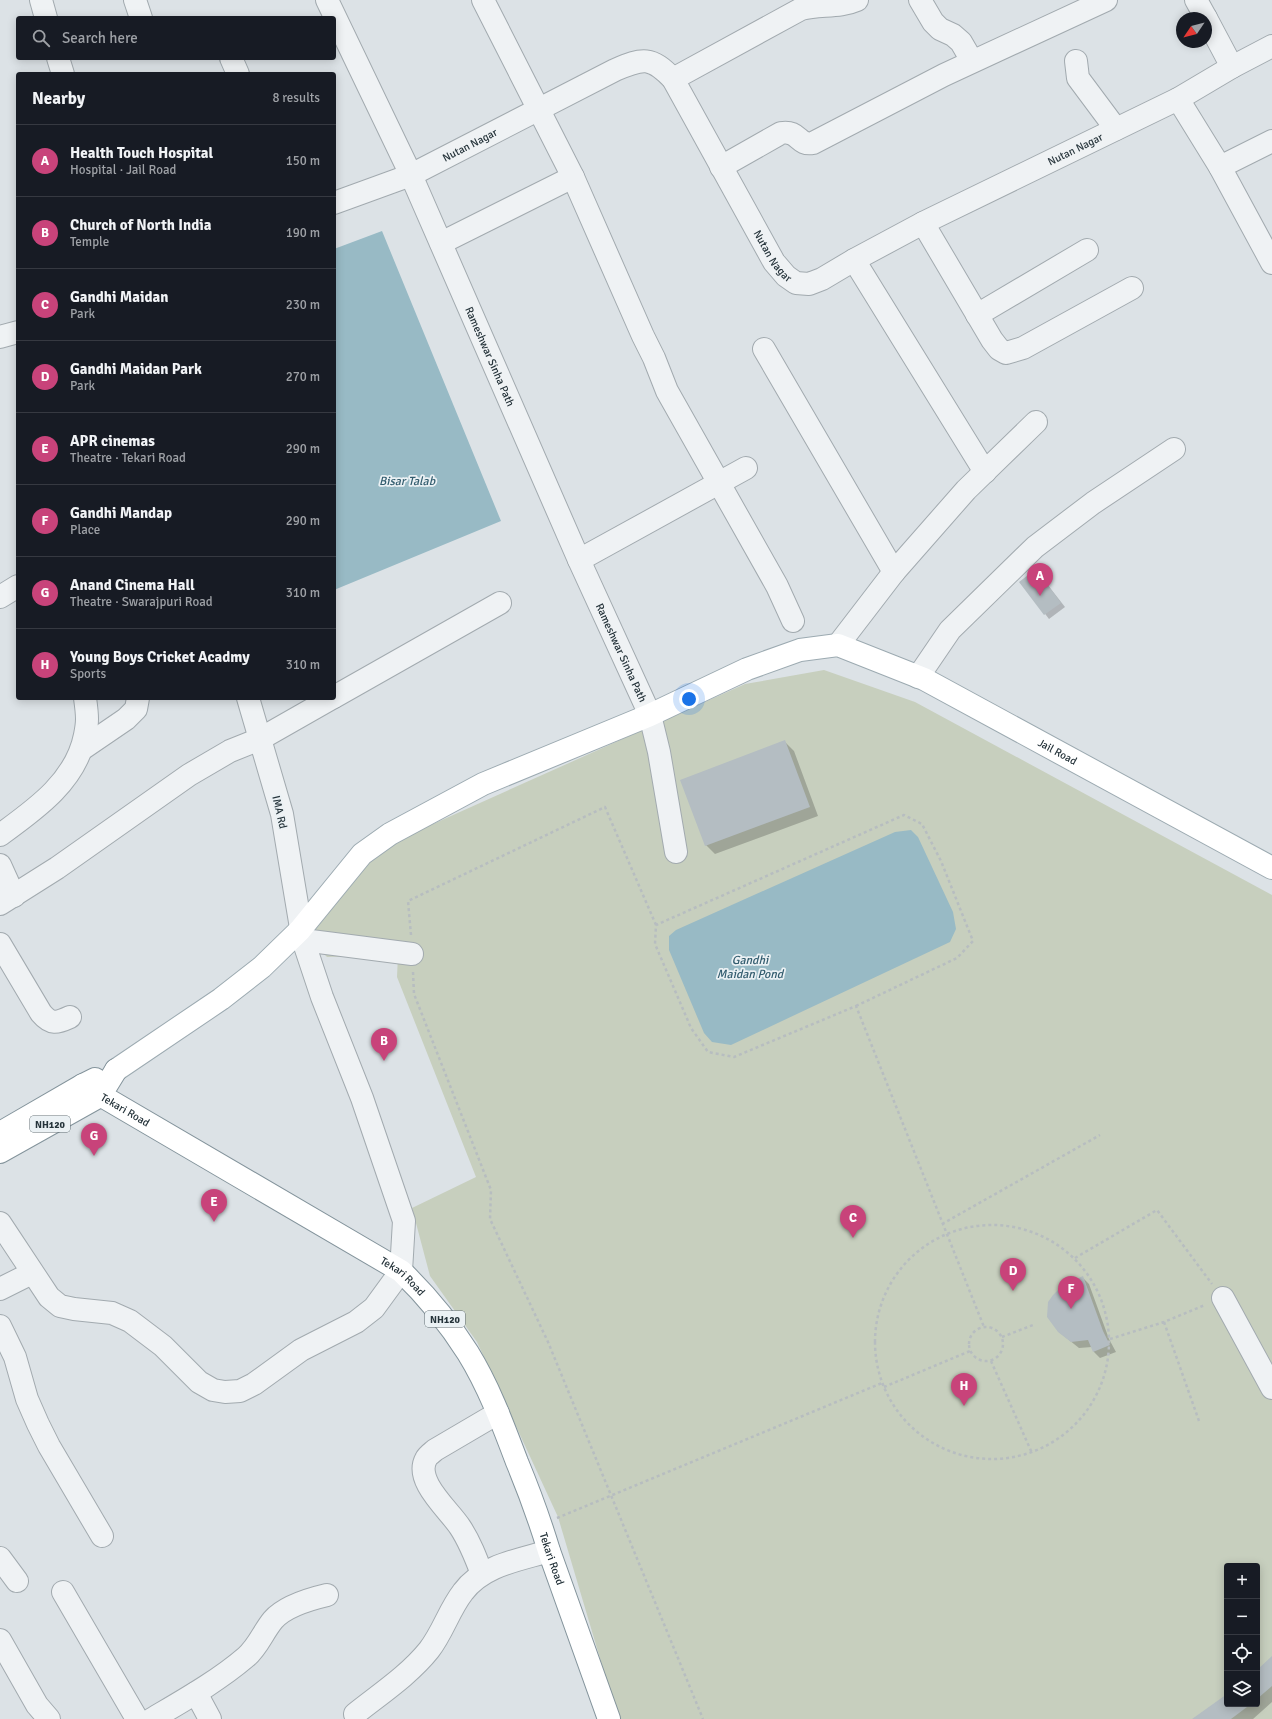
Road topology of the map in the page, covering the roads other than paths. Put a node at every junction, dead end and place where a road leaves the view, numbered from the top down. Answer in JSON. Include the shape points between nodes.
{"nodes":[{"id":1,"x":41,"y":0,"type":"edge"},
{"id":2,"x":135,"y":0,"type":"edge"},
{"id":3,"x":327,"y":0,"type":"edge"},
{"id":4,"x":857,"y":0,"type":"edge"},
{"id":5,"x":920,"y":0,"type":"edge"},
{"id":6,"x":1106,"y":0,"type":"edge"},
{"id":7,"x":1196,"y":0,"type":"edge"},
{"id":8,"x":489,"y":2,"type":"edge"},
{"id":9,"x":1203,"y":12,"type":"edge"},
{"id":10,"x":45,"y":16,"type":"edge"},
{"id":11,"x":141,"y":16,"type":"edge"},
{"id":12,"x":335,"y":16,"type":"edge"},
{"id":13,"x":336,"y":19,"type":"edge"},
{"id":14,"x":1212,"y":29,"type":"edge"},
{"id":15,"x":1272,"y":46,"type":"edge"},
{"id":16,"x":59,"y":60,"type":"edge"},
{"id":17,"x":232,"y":60,"type":"edge"},
{"id":18,"x":972,"y":61,"type":"junction"},
{"id":19,"x":1076,"y":61,"type":"dead end"},
{"id":20,"x":1232,"y":67,"type":"junction"},
{"id":21,"x":62,"y":72,"type":"edge"},
{"id":22,"x":237,"y":72,"type":"edge"},
{"id":23,"x":673,"y":79,"type":"junction"},
{"id":24,"x":1178,"y":98,"type":"junction"},
{"id":25,"x":540,"y":109,"type":"junction"},
{"id":26,"x":1116,"y":129,"type":"junction"},
{"id":27,"x":1272,"y":141,"type":"edge"},
{"id":28,"x":721,"y":167,"type":"junction"},
{"id":29,"x":1220,"y":167,"type":"junction"},
{"id":30,"x":411,"y":175,"type":"junction"},
{"id":31,"x":573,"y":177,"type":"junction"},
{"id":32,"x":336,"y":202,"type":"edge"},
{"id":33,"x":923,"y":223,"type":"junction"},
{"id":34,"x":1265,"y":232,"type":"edge"},
{"id":35,"x":441,"y":243,"type":"junction"},
{"id":36,"x":1087,"y":250,"type":"dead end"},
{"id":37,"x":854,"y":260,"type":"junction"},
{"id":38,"x":1272,"y":263,"type":"edge"},
{"id":39,"x":1132,"y":288,"type":"dead end"},
{"id":40,"x":977,"y":315,"type":"junction"},
{"id":41,"x":16,"y":333,"type":"edge"},
{"id":42,"x":0,"y":337,"type":"edge"},
{"id":43,"x":764,"y":349,"type":"dead end"},
{"id":44,"x":1036,"y":422,"type":"dead end"},
{"id":45,"x":1174,"y":449,"type":"dead end"},
{"id":46,"x":746,"y":468,"type":"dead end"},
{"id":47,"x":985,"y":472,"type":"junction"},
{"id":48,"x":718,"y":483,"type":"junction"},
{"id":49,"x":579,"y":560,"type":"junction"},
{"id":50,"x":894,"y":572,"type":"junction"},
{"id":51,"x":16,"y":587,"type":"edge"},
{"id":52,"x":0,"y":596,"type":"edge"},
{"id":53,"x":500,"y":603,"type":"dead end"},
{"id":54,"x":793,"y":621,"type":"dead end"},
{"id":55,"x":838,"y":645,"type":"junction"},
{"id":56,"x":918,"y":677,"type":"junction"},
{"id":57,"x":336,"y":696,"type":"edge"},
{"id":58,"x":85,"y":700,"type":"edge"},
{"id":59,"x":138,"y":700,"type":"edge"},
{"id":60,"x":249,"y":700,"type":"edge"},
{"id":61,"x":329,"y":700,"type":"edge"},
{"id":62,"x":650,"y":715,"type":"junction"},
{"id":63,"x":260,"y":739,"type":"junction"},
{"id":64,"x":82,"y":749,"type":"junction"},
{"id":65,"x":0,"y":835,"type":"edge"},
{"id":66,"x":676,"y":852,"type":"dead end"},
{"id":67,"x":0,"y":865,"type":"edge"},
{"id":68,"x":1272,"y":868,"type":"edge"},
{"id":69,"x":7,"y":900,"type":"edge"},
{"id":70,"x":301,"y":935,"type":"junction"},
{"id":71,"x":0,"y":944,"type":"edge"},
{"id":72,"x":412,"y":954,"type":"road end"},
{"id":73,"x":70,"y":1017,"type":"dead end"},
{"id":74,"x":92,"y":1090,"type":"junction"},
{"id":75,"x":0,"y":1133,"type":"edge"},
{"id":76,"x":0,"y":1152,"type":"edge"},
{"id":77,"x":0,"y":1223,"type":"edge"},
{"id":78,"x":401,"y":1271,"type":"junction"},
{"id":79,"x":32,"y":1274,"type":"junction"},
{"id":80,"x":0,"y":1289,"type":"edge"},
{"id":81,"x":1223,"y":1298,"type":"road end"},
{"id":82,"x":2,"y":1335,"type":"edge"},
{"id":83,"x":1272,"y":1388,"type":"edge"},
{"id":84,"x":498,"y":1413,"type":"junction"},
{"id":85,"x":102,"y":1536,"type":"dead end"},
{"id":86,"x":549,"y":1551,"type":"junction"},
{"id":87,"x":0,"y":1558,"type":"edge"},
{"id":88,"x":482,"y":1574,"type":"junction"},
{"id":89,"x":17,"y":1581,"type":"dead end"},
{"id":90,"x":63,"y":1592,"type":"dead end"},
{"id":91,"x":327,"y":1595,"type":"dead end"},
{"id":92,"x":0,"y":1640,"type":"edge"},
{"id":93,"x":196,"y":1693,"type":"junction"},
{"id":94,"x":355,"y":1714,"type":"dead end"},
{"id":95,"x":49,"y":1719,"type":"edge"},
{"id":96,"x":137,"y":1719,"type":"edge"},
{"id":97,"x":152,"y":1719,"type":"edge"},
{"id":98,"x":210,"y":1719,"type":"edge"},
{"id":99,"x":609,"y":1719,"type":"edge"}],
"edges":[{"from":1,"to":10,"type":"street"},
{"from":2,"to":11,"type":"street"},
{"from":3,"to":12,"type":"street","name":"Rameshwar Sinha Path"},
{"from":4,"to":23,"type":"street","via":[[841,6],[814,6],[801,9]]},
{"from":5,"to":18,"type":"street","via":[[933,22],[961,42]]},
{"from":6,"to":18,"type":"street"},
{"from":7,"to":9,"type":"street"},
{"from":8,"to":25,"type":"street"},
{"from":13,"to":30,"type":"street","name":"Rameshwar Sinha Path"},
{"from":14,"to":20,"type":"street"},
{"from":15,"to":20,"type":"street","name":"Nutan Nagar"},
{"from":16,"to":21,"type":"street"},
{"from":17,"to":22,"type":"street"},
{"from":18,"to":28,"type":"street","via":[[813,143],[802,142],[789,132],[781,133]]},
{"from":19,"to":26,"type":"street","via":[[1078,78]]},
{"from":20,"to":24,"type":"street","name":"Nutan Nagar"},
{"from":23,"to":25,"type":"street","name":"Nutan Nagar","via":[[652,62],[634,62]]},
{"from":23,"to":28,"type":"street","name":"Nutan Nagar"},
{"from":24,"to":26,"type":"street","name":"Nutan Nagar"},
{"from":24,"to":29,"type":"street"},
{"from":25,"to":30,"type":"street","name":"Nutan Nagar"},
{"from":25,"to":31,"type":"street"},
{"from":26,"to":33,"type":"street","name":"Nutan Nagar"},
{"from":27,"to":29,"type":"street"},
{"from":28,"to":37,"type":"street","name":"Nutan Nagar","via":[[774,262],[791,280],[809,284]]},
{"from":29,"to":34,"type":"street"},
{"from":30,"to":32,"type":"street","name":"Nutan Nagar"},
{"from":30,"to":35,"type":"street","name":"Rameshwar Sinha Path"},
{"from":31,"to":35,"type":"street"},
{"from":31,"to":48,"type":"street","via":[[667,391]]},
{"from":33,"to":37,"type":"street","name":"Nutan Nagar"},
{"from":33,"to":40,"type":"street"},
{"from":34,"to":38,"type":"street"},
{"from":35,"to":49,"type":"street","name":"Rameshwar Sinha Path"},
{"from":36,"to":40,"type":"street"},
{"from":37,"to":47,"type":"street"},
{"from":39,"to":40,"type":"street","via":[[1023,348],[1006,353],[992,340]]},
{"from":41,"to":42,"type":"street"},
{"from":43,"to":50,"type":"street"},
{"from":44,"to":47,"type":"street"},
{"from":45,"to":56,"type":"street","via":[[1093,503],[1035,547],[950,630]]},
{"from":46,"to":48,"type":"street"},
{"from":47,"to":50,"type":"street"},
{"from":48,"to":49,"type":"street"},
{"from":48,"to":54,"type":"street","via":[[777,586]]},
{"from":49,"to":62,"type":"street","name":"Rameshwar Sinha Path"},
{"from":50,"to":55,"type":"street"},
{"from":51,"to":52,"type":"street"},
{"from":53,"to":57,"type":"street"},
{"from":55,"to":56,"type":"main road","name":"Jail Road"},
{"from":55,"to":62,"type":"main road","via":[[800,650],[747,670]]},
{"from":56,"to":68,"type":"main road","name":"Jail Road"},
{"from":58,"to":64,"type":"street","via":[[87,720]]},
{"from":59,"to":64,"type":"street","via":[[136,709],[126,719]]},
{"from":60,"to":63,"type":"street","name":"IMA Rd"},
{"from":61,"to":63,"type":"street"},
{"from":62,"to":66,"type":"street","name":"Rameshwar Sinha Path"},
{"from":62,"to":70,"type":"main road","via":[[483,784],[390,834],[362,854]]},
{"from":63,"to":69,"type":"street","via":[[230,751],[189,775]]},
{"from":63,"to":70,"type":"street","name":"IMA Rd","via":[[282,814]]},
{"from":64,"to":65,"type":"street","via":[[69,773],[51,795]]},
{"from":67,"to":69,"type":"street"},
{"from":70,"to":72,"type":"street"},
{"from":70,"to":74,"type":"main road","via":[[221,999],[116,1070]]},
{"from":70,"to":78,"type":"street","name":"IMA Rd","via":[[322,997],[362,1098],[404,1222]]},
{"from":71,"to":73,"type":"street","via":[[41,1013],[48,1020],[55,1022]]},
{"from":74,"to":75,"type":"main road","number":"NH120"},
{"from":74,"to":76,"type":"main road","number":"NH120"},
{"from":74,"to":78,"type":"main road","name":"Tekari Road","number":"NH120"},
{"from":77,"to":79,"type":"street"},
{"from":78,"to":79,"type":"street","via":[[374,1308],[356,1322],[301,1350],[254,1384],[240,1391],[225,1392],[213,1390],[199,1382],[164,1346],[130,1321],[112,1313],[60,1306],[48,1297]]},
{"from":78,"to":84,"type":"main road","name":"Tekari Road","number":"NH120","via":[[426,1295],[469,1354]]},
{"from":79,"to":80,"type":"street"},
{"from":81,"to":83,"type":"street"},
{"from":82,"to":85,"type":"street","via":[[15,1357],[27,1399],[38,1424]]},
{"from":84,"to":86,"type":"main road","name":"Tekari Road","number":"NH120","via":[[541,1523]]},
{"from":84,"to":88,"type":"street","via":[[435,1450],[426,1458],[424,1469],[427,1482],[460,1526],[470,1544]]},
{"from":86,"to":88,"type":"street","via":[[493,1568]]},
{"from":86,"to":99,"type":"main road","name":"Tekari Road","number":"NH120"},
{"from":87,"to":89,"type":"street"},
{"from":88,"to":94,"type":"street","via":[[463,1591],[440,1633],[417,1665]]},
{"from":90,"to":96,"type":"street"},
{"from":91,"to":93,"type":"street","via":[[306,1600],[274,1619],[257,1647],[247,1657]]},
{"from":92,"to":95,"type":"street","via":[[37,1705]]},
{"from":93,"to":97,"type":"street"},
{"from":93,"to":98,"type":"street"}]}
